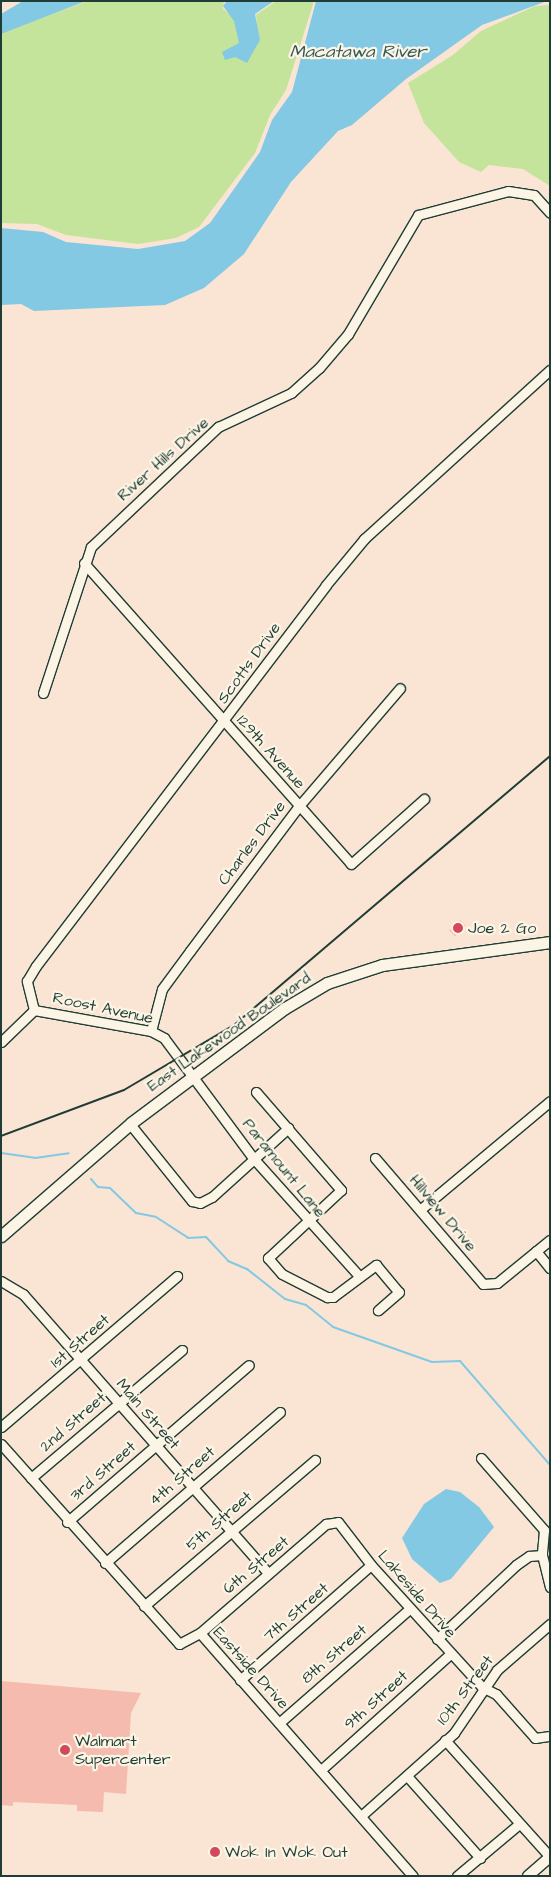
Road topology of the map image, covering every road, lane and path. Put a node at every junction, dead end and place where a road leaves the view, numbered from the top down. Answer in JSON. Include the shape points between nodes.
{"nodes":[{"id":1,"x":550,"y":213,"type":"edge"},
{"id":2,"x":550,"y":370,"type":"edge"},
{"id":3,"x":84,"y":563,"type":"junction"},
{"id":4,"x":400,"y":688,"type":"dead end"},
{"id":5,"x":43,"y":693,"type":"dead end"},
{"id":6,"x":224,"y":723,"type":"junction"},
{"id":7,"x":424,"y":799,"type":"dead end"},
{"id":8,"x":299,"y":806,"type":"junction"},
{"id":9,"x":550,"y":942,"type":"edge"},
{"id":10,"x":34,"y":1010,"type":"junction"},
{"id":11,"x":151,"y":1031,"type":"junction"},
{"id":12,"x":1,"y":1042,"type":"edge"},
{"id":13,"x":194,"y":1075,"type":"junction"},
{"id":14,"x":256,"y":1092,"type":"dead end"},
{"id":15,"x":550,"y":1101,"type":"edge"},
{"id":16,"x":130,"y":1124,"type":"junction"},
{"id":17,"x":288,"y":1128,"type":"junction"},
{"id":18,"x":375,"y":1158,"type":"dead end"},
{"id":19,"x":254,"y":1159,"type":"junction"},
{"id":20,"x":421,"y":1208,"type":"junction"},
{"id":21,"x":307,"y":1221,"type":"junction"},
{"id":22,"x":1,"y":1236,"type":"edge"},
{"id":23,"x":550,"y":1240,"type":"edge"},
{"id":24,"x":536,"y":1251,"type":"junction"},
{"id":25,"x":550,"y":1268,"type":"edge"},
{"id":26,"x":358,"y":1275,"type":"junction"},
{"id":27,"x":177,"y":1276,"type":"dead end"},
{"id":28,"x":1,"y":1281,"type":"edge"},
{"id":29,"x":378,"y":1310,"type":"dead end"},
{"id":30,"x":182,"y":1350,"type":"dead end"},
{"id":31,"x":81,"y":1360,"type":"junction"},
{"id":32,"x":249,"y":1365,"type":"dead end"},
{"id":33,"x":119,"y":1402,"type":"junction"},
{"id":34,"x":280,"y":1412,"type":"dead end"},
{"id":35,"x":1,"y":1427,"type":"edge"},
{"id":36,"x":1,"y":1444,"type":"edge"},
{"id":37,"x":155,"y":1445,"type":"junction"},
{"id":38,"x":480,"y":1458,"type":"dead end"},
{"id":39,"x":315,"y":1460,"type":"dead end"},
{"id":40,"x":31,"y":1478,"type":"junction"},
{"id":41,"x":192,"y":1487,"type":"junction"},
{"id":42,"x":67,"y":1522,"type":"junction"},
{"id":43,"x":332,"y":1522,"type":"joint"},
{"id":44,"x":230,"y":1530,"type":"junction"},
{"id":45,"x":542,"y":1555,"type":"junction"},
{"id":46,"x":105,"y":1563,"type":"junction"},
{"id":47,"x":371,"y":1566,"type":"junction"},
{"id":48,"x":267,"y":1572,"type":"junction"},
{"id":49,"x":550,"y":1587,"type":"edge"},
{"id":50,"x":144,"y":1606,"type":"junction"},
{"id":51,"x":409,"y":1609,"type":"junction"},
{"id":52,"x":550,"y":1624,"type":"edge"},
{"id":53,"x":200,"y":1633,"type":"junction"},
{"id":54,"x":437,"y":1639,"type":"junction"},
{"id":55,"x":450,"y":1654,"type":"junction"},
{"id":56,"x":240,"y":1680,"type":"junction"},
{"id":57,"x":482,"y":1687,"type":"junction"},
{"id":58,"x":279,"y":1723,"type":"junction"},
{"id":59,"x":550,"y":1736,"type":"edge"},
{"id":60,"x":446,"y":1740,"type":"junction"},
{"id":61,"x":322,"y":1769,"type":"junction"},
{"id":62,"x":407,"y":1776,"type":"junction"},
{"id":63,"x":361,"y":1816,"type":"junction"},
{"id":64,"x":519,"y":1824,"type":"junction"},
{"id":65,"x":550,"y":1857,"type":"edge"},
{"id":66,"x":480,"y":1858,"type":"junction"},
{"id":67,"x":413,"y":1876,"type":"edge"},
{"id":68,"x":457,"y":1876,"type":"edge"},
{"id":69,"x":528,"y":1876,"type":"edge"}],
"edges":[{"from":1,"to":3,"type":"street","name":"River Hills Drive","via":[[534,195],[508,191],[418,215],[348,334],[319,368],[291,393],[218,427],[201,441],[96,541]]},
{"from":2,"to":6,"type":"street","name":"Scotts Drive","via":[[364,539]]},
{"from":3,"to":5,"type":"street","name":"River Hills Drive"},
{"from":3,"to":6,"type":"street","name":"129th Avenue"},
{"from":4,"to":8,"type":"street","name":"Charles Drive"},
{"from":6,"to":8,"type":"street","name":"129th Avenue"},
{"from":6,"to":10,"type":"street","name":"Scotts Drive","via":[[36,966],[27,981]]},
{"from":7,"to":8,"type":"street","name":"129th Avenue","via":[[351,864]]},
{"from":8,"to":11,"type":"street","name":"Charles Drive","via":[[162,989]]},
{"from":9,"to":13,"type":"main road","name":"East Lakewood Boulevard","via":[[382,965],[341,977],[306,994]]},
{"from":10,"to":11,"type":"street","name":"Roost Avenue"},
{"from":10,"to":12,"type":"street","name":"Roost Avenue"},
{"from":11,"to":13,"type":"street","name":"Roost Avenue","via":[[175,1048]]},
{"from":13,"to":16,"type":"main road","name":"East Lakewood Boulevard"},
{"from":13,"to":19,"type":"street","name":"Paramount Lane"},
{"from":14,"to":17,"type":"street"},
{"from":15,"to":20,"type":"street"},
{"from":16,"to":19,"type":"street","via":[[192,1200],[200,1203],[212,1197]]},
{"from":16,"to":22,"type":"main road","name":"East Lakewood Boulevard"},
{"from":17,"to":19,"type":"street"},
{"from":17,"to":21,"type":"street","via":[[341,1190]]},
{"from":18,"to":20,"type":"street","name":"Hillview Drive"},
{"from":19,"to":21,"type":"street","name":"Paramount Lane"},
{"from":20,"to":24,"type":"street","name":"Hillview Drive","via":[[489,1286]]},
{"from":21,"to":26,"type":"street","name":"Paramount Lane"},
{"from":21,"to":26,"type":"street","via":[[268,1258],[272,1264],[282,1274],[327,1297],[333,1297]]},
{"from":23,"to":24,"type":"street"},
{"from":24,"to":25,"type":"street"},
{"from":26,"to":29,"type":"street","via":[[376,1265],[399,1292]]},
{"from":27,"to":31,"type":"street","name":"1st Street"},
{"from":28,"to":31,"type":"street","name":"Main Street","via":[[22,1294]]},
{"from":30,"to":33,"type":"street","name":"2nd Street"},
{"from":31,"to":33,"type":"street","name":"Main Street"},
{"from":31,"to":35,"type":"street","name":"1st Street"},
{"from":32,"to":37,"type":"street","name":"3rd Street"},
{"from":33,"to":37,"type":"street","name":"Main Street"},
{"from":33,"to":40,"type":"street","name":"2nd Street"},
{"from":34,"to":41,"type":"street","name":"4th Street"},
{"from":36,"to":40,"type":"street","name":"Eastside Drive"},
{"from":37,"to":41,"type":"street","name":"Main Street"},
{"from":37,"to":42,"type":"street","name":"3rd Street"},
{"from":38,"to":45,"type":"street","via":[[540,1523],[545,1538]]},
{"from":39,"to":44,"type":"street","name":"5th Street"},
{"from":40,"to":42,"type":"street","name":"Eastside Drive"},
{"from":41,"to":44,"type":"street","name":"Main Street"},
{"from":41,"to":46,"type":"street","name":"4th Street"},
{"from":42,"to":46,"type":"street","name":"Eastside Drive"},
{"from":43,"to":47,"type":"street","name":"Lakeside Drive","via":[[338,1522]]},
{"from":43,"to":48,"type":"street","name":"6th Street"},
{"from":44,"to":48,"type":"street","name":"Main Street"},
{"from":44,"to":50,"type":"street","name":"5th Street"},
{"from":45,"to":49,"type":"street"},
{"from":45,"to":54,"type":"street","via":[[529,1556],[516,1565]]},
{"from":46,"to":50,"type":"street","name":"Eastside Drive"},
{"from":47,"to":51,"type":"street","name":"Lakeside Drive"},
{"from":47,"to":56,"type":"street","name":"7th Street"},
{"from":48,"to":53,"type":"street","name":"6th Street"},
{"from":50,"to":53,"type":"street","name":"Eastside Drive","via":[[179,1644]]},
{"from":51,"to":54,"type":"street","name":"Lakeside Drive"},
{"from":51,"to":58,"type":"street","name":"8th Street"},
{"from":52,"to":57,"type":"street","name":"10th Street","via":[[518,1648]]},
{"from":53,"to":56,"type":"street","name":"Eastside Drive"},
{"from":54,"to":55,"type":"street","name":"Lakeside Drive"},
{"from":55,"to":57,"type":"street","name":"Lakeside Drive"},
{"from":55,"to":61,"type":"street","name":"9th Street"},
{"from":56,"to":58,"type":"street","name":"Eastside Drive"},
{"from":57,"to":59,"type":"street","name":"Lakeside Drive","via":[[496,1694],[535,1738]]},
{"from":57,"to":60,"type":"street","name":"10th Street","via":[[470,1714]]},
{"from":58,"to":61,"type":"street","name":"Eastside Drive"},
{"from":60,"to":62,"type":"street","name":"10th Street"},
{"from":60,"to":64,"type":"street"},
{"from":61,"to":63,"type":"street","name":"Eastside Drive"},
{"from":62,"to":63,"type":"street","name":"10th Street"},
{"from":62,"to":66,"type":"street"},
{"from":63,"to":67,"type":"street","name":"Eastside Drive"},
{"from":64,"to":65,"type":"street"},
{"from":64,"to":66,"type":"street"},
{"from":65,"to":69,"type":"street"},
{"from":66,"to":68,"type":"street"}]}
